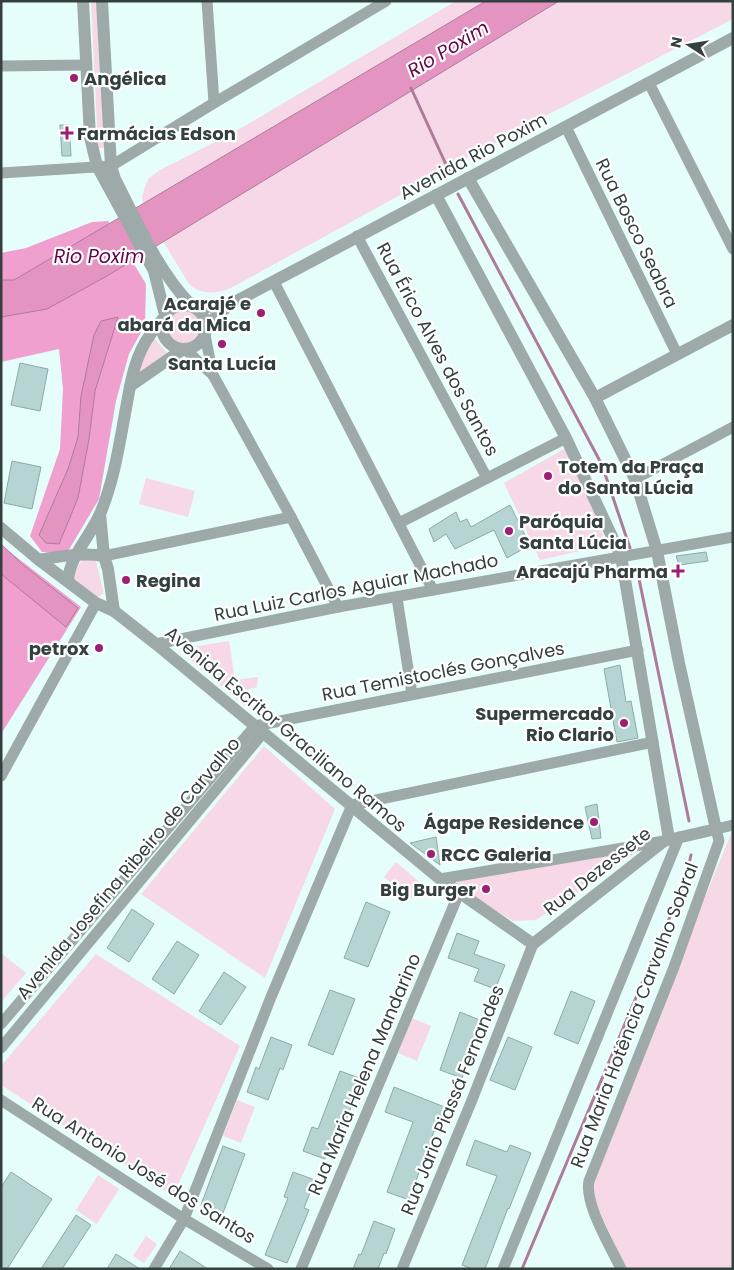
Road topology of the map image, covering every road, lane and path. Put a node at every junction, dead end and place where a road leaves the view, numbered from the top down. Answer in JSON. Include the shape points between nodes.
{"nodes":[{"id":1,"x":83,"y":1,"type":"edge"},
{"id":2,"x":102,"y":1,"type":"edge"},
{"id":3,"x":207,"y":1,"type":"edge"},
{"id":4,"x":386,"y":1,"type":"edge"},
{"id":5,"x":733,"y":38,"type":"edge"},
{"id":6,"x":86,"y":65,"type":"junction"},
{"id":7,"x":1,"y":66,"type":"edge"},
{"id":8,"x":649,"y":83,"type":"junction"},
{"id":9,"x":214,"y":103,"type":"junction"},
{"id":10,"x":566,"y":127,"type":"junction"},
{"id":11,"x":97,"y":166,"type":"junction"},
{"id":12,"x":111,"y":166,"type":"junction"},
{"id":13,"x":1,"y":172,"type":"edge"},
{"id":14,"x":468,"y":178,"type":"junction"},
{"id":15,"x":436,"y":195,"type":"junction"},
{"id":16,"x":121,"y":200,"type":"junction"},
{"id":17,"x":357,"y":236,"type":"junction"},
{"id":18,"x":733,"y":249,"type":"edge"},
{"id":19,"x":158,"y":269,"type":"junction"},
{"id":20,"x":274,"y":282,"type":"junction"},
{"id":21,"x":229,"y":305,"type":"junction"},
{"id":22,"x":194,"y":307,"type":"junction"},
{"id":23,"x":164,"y":318,"type":"junction"},
{"id":24,"x":733,"y":325,"type":"edge"},
{"id":25,"x":205,"y":331,"type":"junction"},
{"id":26,"x":184,"y":350,"type":"junction"},
{"id":27,"x":677,"y":354,"type":"junction"},
{"id":28,"x":213,"y":375,"type":"junction"},
{"id":29,"x":130,"y":386,"type":"junction"},
{"id":30,"x":595,"y":398,"type":"junction"},
{"id":31,"x":733,"y":427,"type":"edge"},
{"id":32,"x":566,"y":438,"type":"junction"},
{"id":33,"x":487,"y":478,"type":"junction"},
{"id":34,"x":635,"y":479,"type":"junction"},
{"id":35,"x":100,"y":514,"type":"junction"},
{"id":36,"x":291,"y":517,"type":"junction"},
{"id":37,"x":399,"y":523,"type":"junction"},
{"id":38,"x":1,"y":528,"type":"edge"},
{"id":39,"x":733,"y":537,"type":"edge"},
{"id":40,"x":657,"y":551,"type":"junction"},
{"id":41,"x":76,"y":556,"type":"junction"},
{"id":42,"x":104,"y":556,"type":"junction"},
{"id":43,"x":621,"y":556,"type":"junction"},
{"id":44,"x":39,"y":560,"type":"junction"},
{"id":45,"x":68,"y":582,"type":"junction"},
{"id":46,"x":433,"y":590,"type":"junction"},
{"id":47,"x":110,"y":592,"type":"junction"},
{"id":48,"x":397,"y":598,"type":"junction"},
{"id":49,"x":96,"y":603,"type":"junction"},
{"id":50,"x":338,"y":607,"type":"junction"},
{"id":51,"x":114,"y":611,"type":"junction"},
{"id":52,"x":156,"y":644,"type":"junction"},
{"id":53,"x":638,"y":650,"type":"junction"},
{"id":54,"x":412,"y":694,"type":"junction"},
{"id":55,"x":259,"y":729,"type":"junction"},
{"id":56,"x":653,"y":742,"type":"junction"},
{"id":57,"x":1,"y":776,"type":"edge"},
{"id":58,"x":352,"y":806,"type":"junction"},
{"id":59,"x":733,"y":825,"type":"edge"},
{"id":60,"x":716,"y":829,"type":"junction"},
{"id":61,"x":670,"y":839,"type":"junction"},
{"id":62,"x":440,"y":879,"type":"junction"},
{"id":63,"x":459,"y":893,"type":"junction"},
{"id":64,"x":128,"y":894,"type":"junction"},
{"id":65,"x":138,"y":903,"type":"dead end"},
{"id":66,"x":533,"y":944,"type":"junction"},
{"id":67,"x":1,"y":1024,"type":"edge"},
{"id":68,"x":1,"y":1048,"type":"edge"},
{"id":69,"x":1,"y":1100,"type":"edge"},
{"id":70,"x":184,"y":1219,"type":"junction"},
{"id":71,"x":154,"y":1269,"type":"edge"},
{"id":72,"x":268,"y":1269,"type":"edge"},
{"id":73,"x":301,"y":1269,"type":"edge"},
{"id":74,"x":402,"y":1269,"type":"edge"},
{"id":75,"x":504,"y":1269,"type":"edge"},
{"id":76,"x":621,"y":1269,"type":"edge"}],
"edges":[{"from":1,"to":6,"type":"street"},
{"from":2,"to":12,"type":"street"},
{"from":3,"to":9,"type":"street"},
{"from":4,"to":9,"type":"street"},
{"from":5,"to":8,"type":"street","name":"Avenida Rio Poxim"},
{"from":6,"to":7,"type":"street"},
{"from":6,"to":11,"type":"street","via":[[90,137]]},
{"from":8,"to":10,"type":"street","name":"Avenida Rio Poxim"},
{"from":8,"to":18,"type":"street"},
{"from":9,"to":12,"type":"street"},
{"from":10,"to":14,"type":"street","name":"Avenida Rio Poxim"},
{"from":10,"to":27,"type":"street","name":"Rua Bosco Seabra"},
{"from":11,"to":12,"type":"street"},
{"from":11,"to":13,"type":"street"},
{"from":11,"to":16,"type":"street"},
{"from":12,"to":16,"type":"street"},
{"from":14,"to":15,"type":"street","name":"Avenida Rio Poxim"},
{"from":14,"to":30,"type":"street"},
{"from":15,"to":17,"type":"street","name":"Avenida Rio Poxim"},
{"from":15,"to":32,"type":"street"},
{"from":16,"to":19,"type":"street"},
{"from":17,"to":20,"type":"street","name":"Avenida Rio Poxim"},
{"from":17,"to":33,"type":"street","name":"Rua Érico Alves dos Santos"},
{"from":19,"to":22,"type":"street"},
{"from":19,"to":23,"type":"street"},
{"from":20,"to":21,"type":"street","name":"Avenida Rio Poxim"},
{"from":20,"to":37,"type":"street"},
{"from":21,"to":22,"type":"street","name":"Avenida Rio Poxim"},
{"from":21,"to":25,"type":"street","name":"Avenida Rio Poxim"},
{"from":22,"to":23,"type":"street","via":[[180,305],[169,310]]},
{"from":22,"to":25,"type":"street","via":[[205,319]]},
{"from":23,"to":26,"type":"street","via":[[162,334],[165,340]]},
{"from":23,"to":29,"type":"street","via":[[140,352]]},
{"from":24,"to":27,"type":"street"},
{"from":25,"to":26,"type":"street","via":[[197,345]]},
{"from":25,"to":28,"type":"street"},
{"from":26,"to":28,"type":"street"},
{"from":26,"to":29,"type":"street"},
{"from":27,"to":30,"type":"street"},
{"from":28,"to":36,"type":"street"},
{"from":29,"to":35,"type":"street","via":[[114,471]]},
{"from":30,"to":34,"type":"street"},
{"from":31,"to":34,"type":"street"},
{"from":32,"to":33,"type":"street"},
{"from":32,"to":43,"type":"street"},
{"from":33,"to":37,"type":"street"},
{"from":34,"to":40,"type":"street"},
{"from":35,"to":41,"type":"street"},
{"from":35,"to":42,"type":"street"},
{"from":36,"to":42,"type":"street"},
{"from":36,"to":50,"type":"street"},
{"from":37,"to":46,"type":"street"},
{"from":38,"to":44,"type":"street","name":"Avenida Escritor Graciliano Ramos"},
{"from":39,"to":40,"type":"street","name":"Rua Luiz Carlos Aguiar Machado"},
{"from":40,"to":43,"type":"street","name":"Rua Luiz Carlos Aguiar Machado"},
{"from":40,"to":60,"type":"street"},
{"from":41,"to":42,"type":"street"},
{"from":41,"to":44,"type":"street"},
{"from":41,"to":45,"type":"street","via":[[68,572]]},
{"from":42,"to":47,"type":"street"},
{"from":43,"to":46,"type":"street","name":"Rua Luiz Carlos Aguiar Machado"},
{"from":43,"to":53,"type":"street"},
{"from":44,"to":45,"type":"street","name":"Avenida Escritor Graciliano Ramos"},
{"from":45,"to":49,"type":"street","name":"Avenida Escritor Graciliano Ramos"},
{"from":46,"to":48,"type":"street","name":"Rua Luiz Carlos Aguiar Machado"},
{"from":47,"to":49,"type":"street","via":[[106,601]]},
{"from":47,"to":51,"type":"street"},
{"from":48,"to":50,"type":"street","name":"Rua Luiz Carlos Aguiar Machado"},
{"from":48,"to":54,"type":"street"},
{"from":49,"to":51,"type":"street","name":"Avenida Escritor Graciliano Ramos"},
{"from":49,"to":57,"type":"street"},
{"from":50,"to":52,"type":"street","name":"Rua Luiz Carlos Aguiar Machado"},
{"from":51,"to":52,"type":"street","name":"Avenida Escritor Graciliano Ramos"},
{"from":52,"to":55,"type":"street","name":"Avenida Escritor Graciliano Ramos"},
{"from":53,"to":54,"type":"street","name":"Rua Temistoclés Gonçalves"},
{"from":53,"to":56,"type":"street"},
{"from":54,"to":55,"type":"street","name":"Rua Temistoclés Gonçalves"},
{"from":55,"to":58,"type":"street","name":"Avenida Escritor Graciliano Ramos"},
{"from":55,"to":64,"type":"street","name":"Avenida Josefina Ribeiro de Carvalho"},
{"from":55,"to":67,"type":"street","name":"Avenida Josefina Ribeiro de Carvalho"},
{"from":56,"to":58,"type":"street"},
{"from":56,"to":61,"type":"street"},
{"from":58,"to":62,"type":"street","name":"Avenida Escritor Graciliano Ramos"},
{"from":58,"to":70,"type":"street","via":[[269,988]]},
{"from":59,"to":60,"type":"street"},
{"from":60,"to":61,"type":"street","name":"Rua Dezessete"},
{"from":60,"to":76,"type":"street","name":"Rua Maria Hotência Carvalho Sobral","via":[[719,841],[674,967],[587,1187],[590,1205]]},
{"from":61,"to":62,"type":"street"},
{"from":61,"to":66,"type":"street","name":"Rua Dezessete"},
{"from":61,"to":75,"type":"street"},
{"from":62,"to":63,"type":"street","name":"Avenida Escritor Graciliano Ramos"},
{"from":63,"to":66,"type":"street","name":"Avenida Escritor Graciliano Ramos"},
{"from":63,"to":73,"type":"street","name":"Rua Maria Helena Mandarino","via":[[432,967]]},
{"from":64,"to":65,"type":"street"},
{"from":64,"to":68,"type":"street","name":"Avenida Josefina Ribeiro de Carvalho"},
{"from":66,"to":74,"type":"street","name":"Rua Jario Piassá Fernandes","via":[[467,1098]]},
{"from":69,"to":70,"type":"street","name":"Rua Antonio José dos Santos"},
{"from":70,"to":71,"type":"street"},
{"from":70,"to":72,"type":"street","name":"Rua Antonio José dos Santos"}]}
